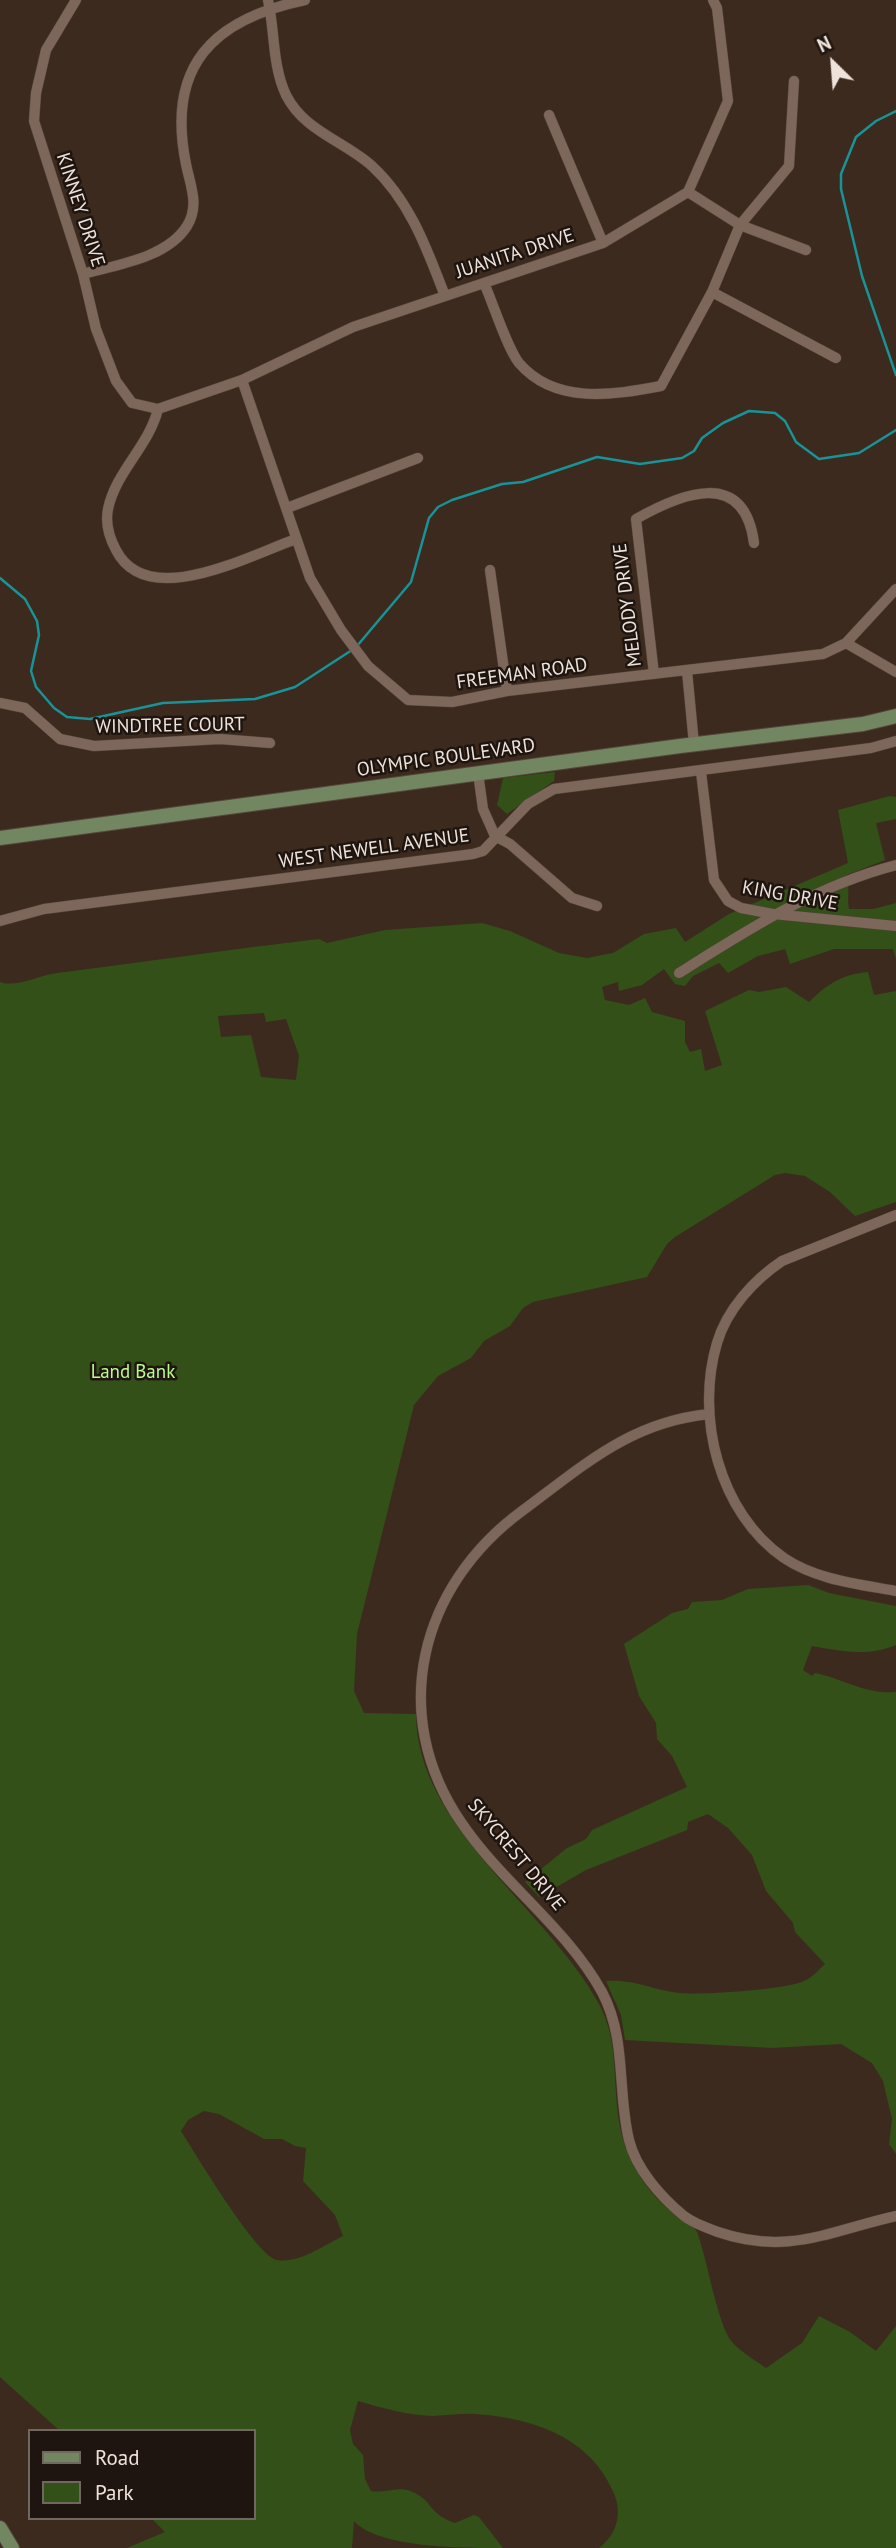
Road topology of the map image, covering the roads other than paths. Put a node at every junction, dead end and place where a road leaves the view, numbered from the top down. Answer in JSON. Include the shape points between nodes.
{"nodes":[{"id":1,"x":76,"y":0,"type":"edge"},
{"id":2,"x":305,"y":0,"type":"edge"},
{"id":3,"x":713,"y":0,"type":"edge"},
{"id":4,"x":269,"y":4,"type":"edge"},
{"id":5,"x":794,"y":81,"type":"dead end"},
{"id":6,"x":549,"y":115,"type":"dead end"},
{"id":7,"x":688,"y":192,"type":"junction"},
{"id":8,"x":740,"y":225,"type":"junction"},
{"id":9,"x":603,"y":243,"type":"junction"},
{"id":10,"x":806,"y":250,"type":"dead end"},
{"id":11,"x":83,"y":274,"type":"junction"},
{"id":12,"x":484,"y":284,"type":"junction"},
{"id":13,"x":712,"y":292,"type":"junction"},
{"id":14,"x":445,"y":296,"type":"junction"},
{"id":15,"x":836,"y":358,"type":"dead end"},
{"id":16,"x":242,"y":380,"type":"junction"},
{"id":17,"x":158,"y":409,"type":"junction"},
{"id":18,"x":418,"y":458,"type":"dead end"},
{"id":19,"x":287,"y":508,"type":"junction"},
{"id":20,"x":296,"y":540,"type":"junction"},
{"id":21,"x":754,"y":543,"type":"dead end"},
{"id":22,"x":490,"y":570,"type":"dead end"},
{"id":23,"x":896,"y":589,"type":"edge"},
{"id":24,"x":846,"y":643,"type":"junction"},
{"id":25,"x":687,"y":671,"type":"junction"},
{"id":26,"x":896,"y":672,"type":"edge"},
{"id":27,"x":654,"y":674,"type":"junction"},
{"id":28,"x":507,"y":691,"type":"junction"},
{"id":29,"x":0,"y":703,"type":"edge"},
{"id":30,"x":896,"y":716,"type":"edge"},
{"id":31,"x":896,"y":741,"type":"edge"},
{"id":32,"x":270,"y":743,"type":"dead end"},
{"id":33,"x":694,"y":744,"type":"junction"},
{"id":34,"x":701,"y":772,"type":"junction"},
{"id":35,"x":478,"y":773,"type":"junction"},
{"id":36,"x":495,"y":836,"type":"junction"},
{"id":37,"x":0,"y":838,"type":"edge"},
{"id":38,"x":896,"y":865,"type":"edge"},
{"id":39,"x":597,"y":906,"type":"dead end"},
{"id":40,"x":773,"y":914,"type":"junction"},
{"id":41,"x":0,"y":921,"type":"edge"},
{"id":42,"x":896,"y":926,"type":"edge"},
{"id":43,"x":679,"y":973,"type":"dead end"},
{"id":44,"x":896,"y":1215,"type":"edge"},
{"id":45,"x":709,"y":1414,"type":"junction"},
{"id":46,"x":896,"y":1591,"type":"edge"},
{"id":47,"x":896,"y":2216,"type":"edge"},
{"id":48,"x":0,"y":2528,"type":"edge"},
{"id":49,"x":12,"y":2548,"type":"edge"}],
"edges":[{"from":1,"to":11,"type":"street","name":"KINNEY DRIVE","via":[[46,50],[34,121]]},
{"from":2,"to":4,"type":"street"},
{"from":3,"to":7,"type":"street","via":[[728,101]]},
{"from":4,"to":11,"type":"street","via":[[218,36],[188,73],[180,111],[194,197],[187,227],[168,245]]},
{"from":4,"to":14,"type":"street","via":[[279,79],[287,97],[307,121],[371,165],[405,205]]},
{"from":5,"to":8,"type":"street","via":[[789,166]]},
{"from":6,"to":9,"type":"street"},
{"from":7,"to":8,"type":"street"},
{"from":7,"to":9,"type":"street","name":"JUANITA DRIVE"},
{"from":8,"to":10,"type":"street"},
{"from":8,"to":13,"type":"street"},
{"from":9,"to":12,"type":"street","name":"JUANITA DRIVE"},
{"from":11,"to":17,"type":"street","name":"KINNEY DRIVE","via":[[96,329],[116,382],[132,403]]},
{"from":12,"to":13,"type":"street","via":[[518,362],[551,390],[613,395],[661,386]]},
{"from":12,"to":14,"type":"street","name":"JUANITA DRIVE"},
{"from":13,"to":15,"type":"street"},
{"from":14,"to":16,"type":"street","name":"JUANITA DRIVE","via":[[342,331]]},
{"from":16,"to":17,"type":"street","name":"JUANITA DRIVE"},
{"from":16,"to":19,"type":"street","name":"FREEMAN ROAD"},
{"from":17,"to":20,"type":"street","via":[[149,436],[115,486],[107,510],[110,539],[132,572],[162,580],[187,578]]},
{"from":18,"to":19,"type":"street"},
{"from":19,"to":20,"type":"street","name":"FREEMAN ROAD"},
{"from":20,"to":28,"type":"street","name":"FREEMAN ROAD","via":[[310,578],[341,630],[368,666],[408,700],[452,702]]},
{"from":21,"to":27,"type":"street","name":"MELODY DRIVE","via":[[751,519],[738,502],[716,492],[672,499],[636,519]]},
{"from":22,"to":28,"type":"street"},
{"from":23,"to":24,"type":"street","name":"FREEMAN ROAD"},
{"from":24,"to":25,"type":"street","name":"FREEMAN ROAD","via":[[823,654]]},
{"from":24,"to":26,"type":"street"},
{"from":25,"to":27,"type":"street","name":"FREEMAN ROAD"},
{"from":25,"to":33,"type":"street"},
{"from":27,"to":28,"type":"street","name":"FREEMAN ROAD"},
{"from":29,"to":32,"type":"street","name":"WINDTREE COURT","via":[[25,708],[60,739],[93,746],[220,738]]},
{"from":30,"to":33,"type":"main road","name":"OLYMPIC BOULEVARD"},
{"from":31,"to":34,"type":"street","name":"WEST NEWELL AVENUE"},
{"from":33,"to":35,"type":"main road","name":"OLYMPIC BOULEVARD"},
{"from":34,"to":36,"type":"street","name":"WEST NEWELL AVENUE","via":[[554,789],[528,804]]},
{"from":34,"to":40,"type":"street","name":"KING DRIVE","via":[[719,890],[741,908]]},
{"from":35,"to":36,"type":"street","via":[[483,809]]},
{"from":35,"to":37,"type":"main road","name":"OLYMPIC BOULEVARD"},
{"from":36,"to":39,"type":"street","via":[[572,898]]},
{"from":36,"to":41,"type":"street","name":"WEST NEWELL AVENUE","via":[[484,851],[473,854],[44,909]]},
{"from":38,"to":40,"type":"street","via":[[855,876]]},
{"from":40,"to":42,"type":"street","name":"KING DRIVE"},
{"from":40,"to":43,"type":"street"},
{"from":44,"to":45,"type":"street","via":[[765,1272],[735,1305],[717,1342]]},
{"from":45,"to":46,"type":"street","via":[[732,1499],[768,1545],[806,1570]]},
{"from":45,"to":47,"type":"street","name":"SKYCREST DRIVE","via":[[667,1421],[620,1439],[512,1519],[469,1559],[443,1600],[428,1643],[421,1708],[431,1762],[461,1822],[575,1952],[603,1993],[621,2055],[629,2142],[642,2170],[686,2217],[740,2239],[769,2243],[808,2241]]},
{"from":48,"to":49,"type":"main road"}]}
